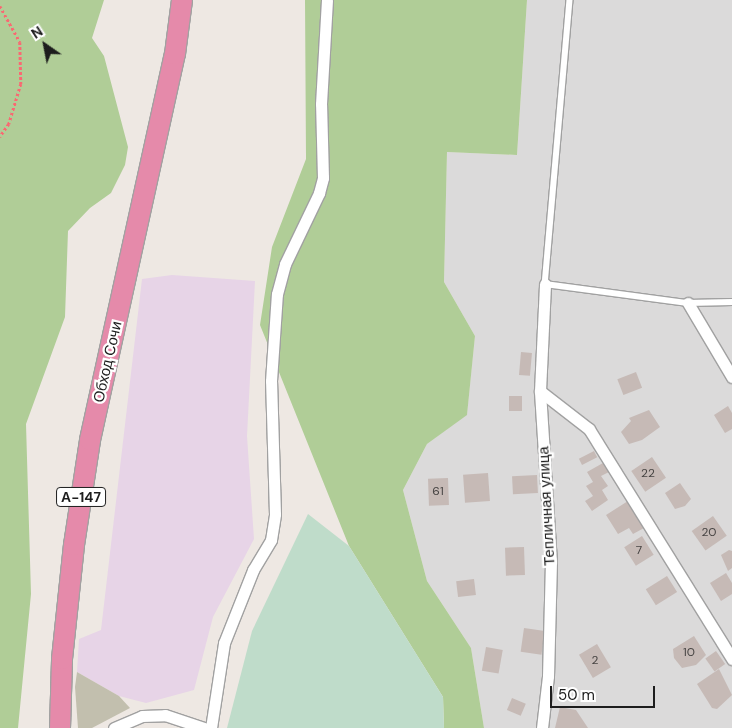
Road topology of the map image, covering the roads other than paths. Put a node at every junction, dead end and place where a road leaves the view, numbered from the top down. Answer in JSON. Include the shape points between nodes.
{"nodes":[{"id":1,"x":182,"y":0,"type":"edge"},
{"id":2,"x":327,"y":0,"type":"edge"},
{"id":3,"x":570,"y":0,"type":"edge"},
{"id":4,"x":545,"y":284,"type":"junction"},
{"id":5,"x":732,"y":302,"type":"edge"},
{"id":6,"x":688,"y":303,"type":"junction"},
{"id":7,"x":729,"y":369,"type":"edge"},
{"id":8,"x":732,"y":378,"type":"edge"},
{"id":9,"x":540,"y":391,"type":"junction"},
{"id":10,"x":732,"y":659,"type":"edge"},
{"id":11,"x":60,"y":728,"type":"edge"},
{"id":12,"x":114,"y":728,"type":"edge"},
{"id":13,"x":204,"y":728,"type":"edge"},
{"id":14,"x":211,"y":728,"type":"edge"},
{"id":15,"x":542,"y":728,"type":"edge"}],
"edges":[{"from":1,"to":11,"type":"highway","name":"Обход Сочи","number":"А-147","via":[[175,54],[90,440],[74,545],[62,659]]},
{"from":2,"to":14,"type":"street","via":[[321,104],[323,178],[285,264],[278,294],[271,381],[275,514],[272,540],[253,570],[224,643]]},
{"from":3,"to":4,"type":"lane"},
{"from":4,"to":6,"type":"lane"},
{"from":4,"to":9,"type":"street","name":"Тепличная улица"},
{"from":5,"to":6,"type":"lane"},
{"from":6,"to":7,"type":"street"},
{"from":7,"to":8,"type":"street"},
{"from":9,"to":10,"type":"street","via":[[590,429]]},
{"from":9,"to":15,"type":"street","name":"Тепличная улица","via":[[551,562],[548,676]]},
{"from":12,"to":13,"type":"street","via":[[142,716],[165,715]]}]}
